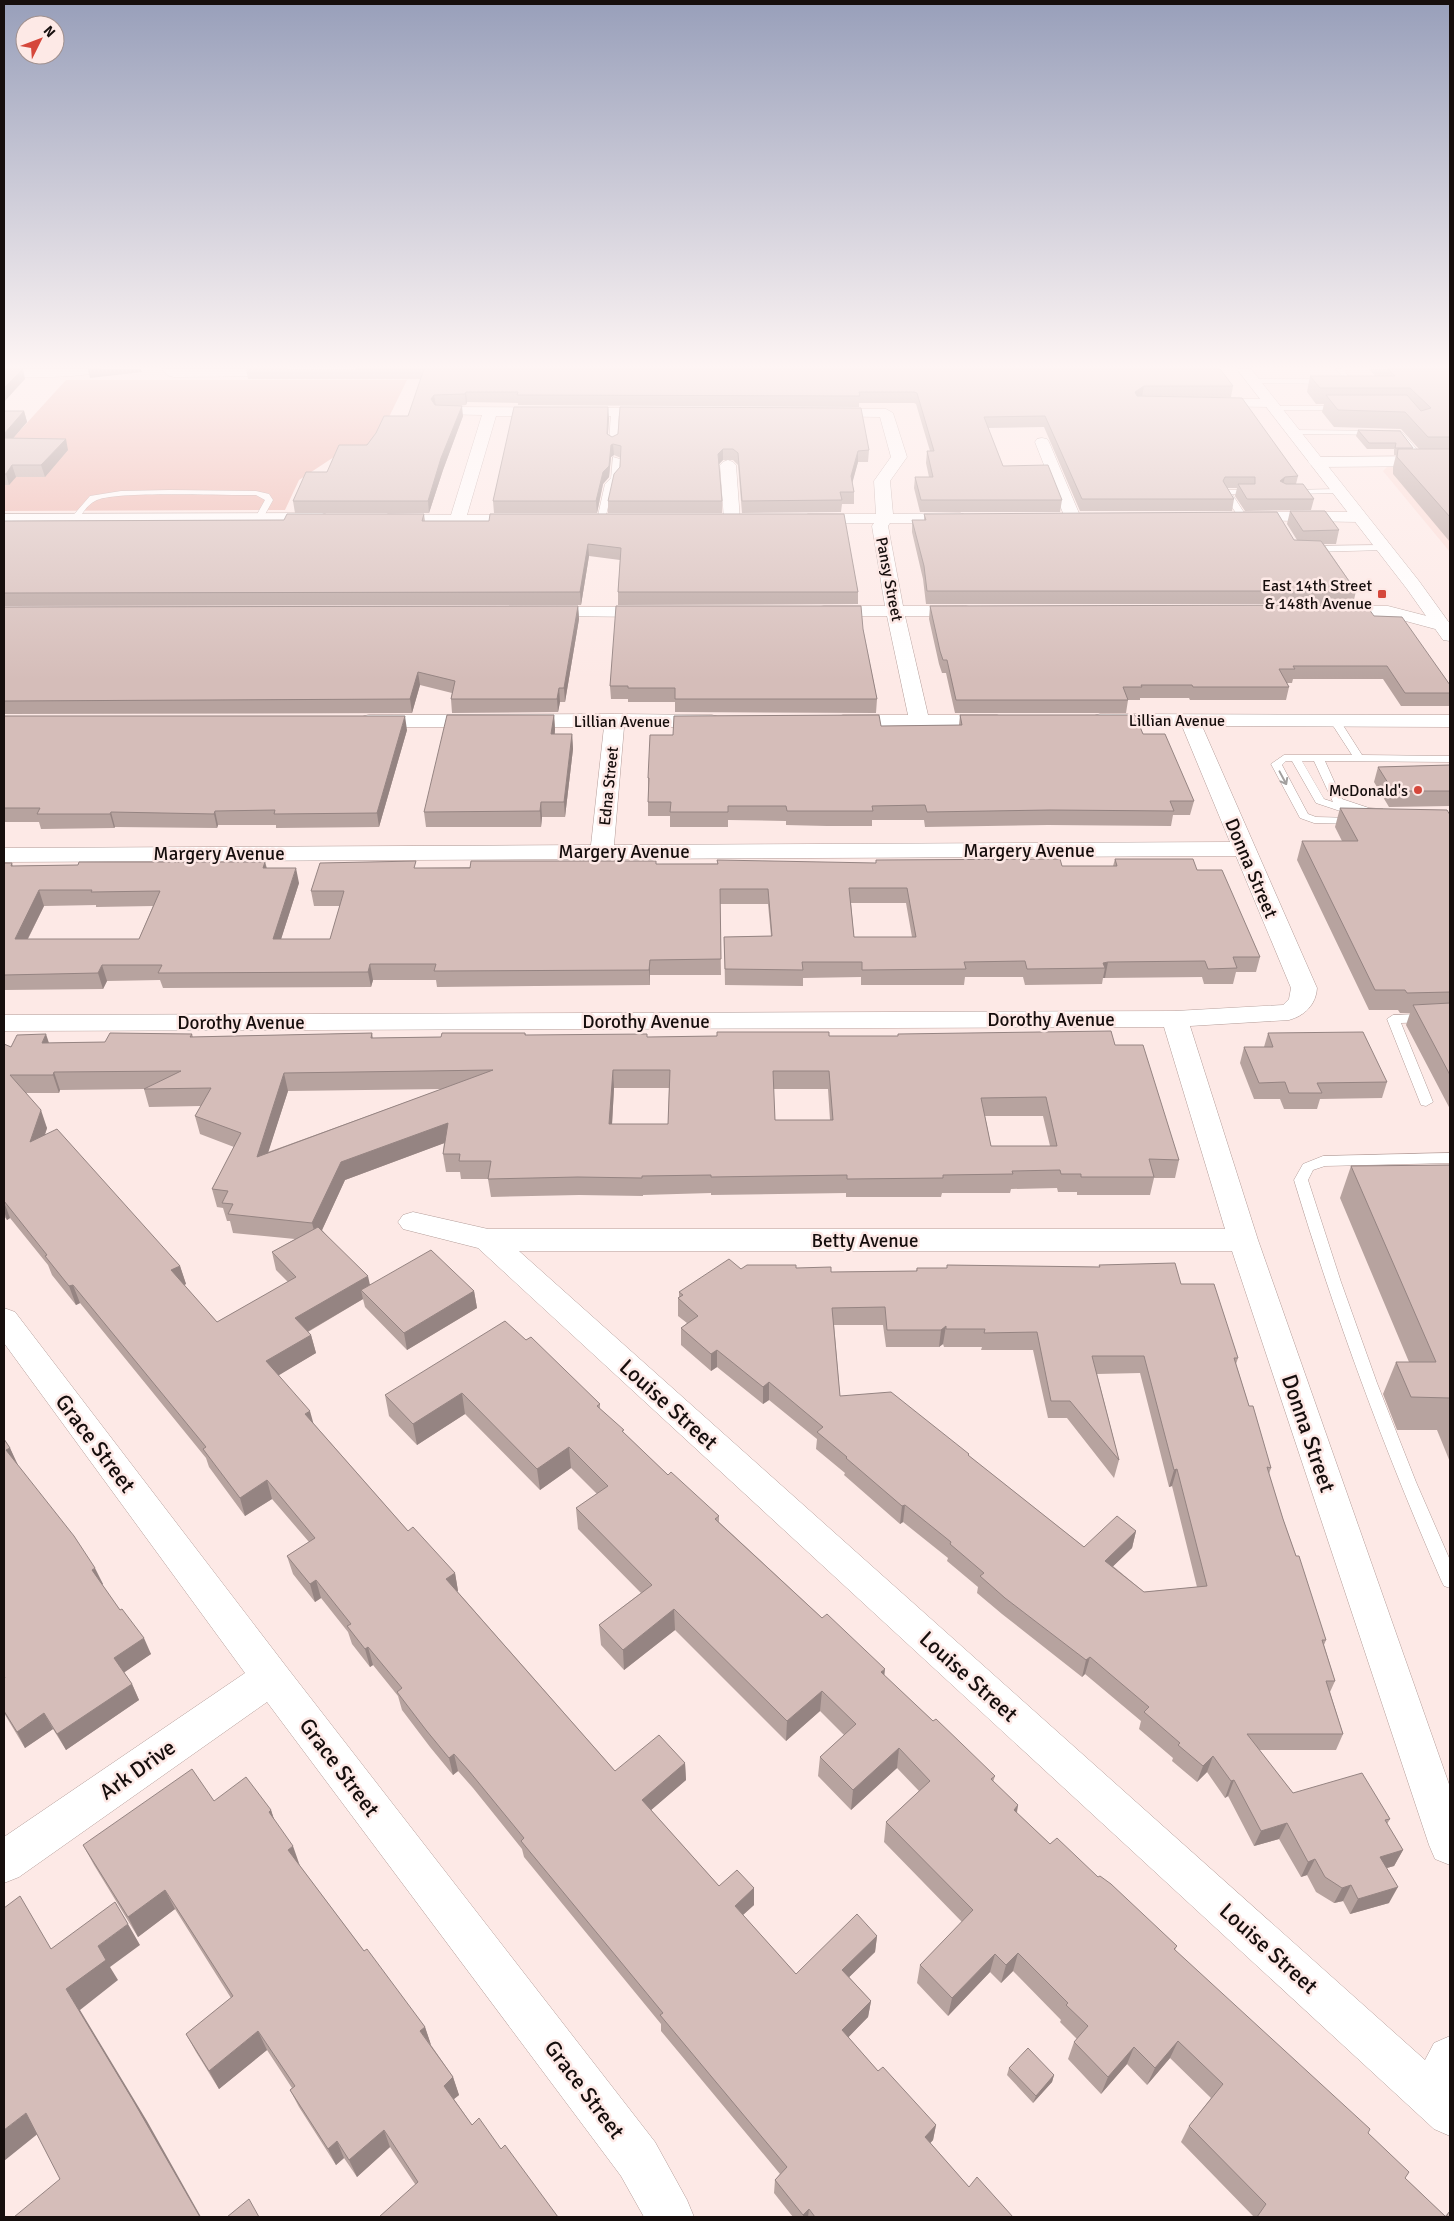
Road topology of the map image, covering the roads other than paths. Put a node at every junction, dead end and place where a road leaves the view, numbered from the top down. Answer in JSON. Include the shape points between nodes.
{"nodes":[{"id":1,"x":472,"y":473,"type":"edge"},
{"id":2,"x":615,"y":473,"type":"edge"},
{"id":3,"x":729,"y":473,"type":"edge"},
{"id":4,"x":888,"y":473,"type":"edge"},
{"id":5,"x":1055,"y":473,"type":"edge"},
{"id":6,"x":1324,"y":473,"type":"edge"},
{"id":7,"x":1248,"y":492,"type":"edge"},
{"id":8,"x":1283,"y":492,"type":"edge"},
{"id":9,"x":1338,"y":492,"type":"junction"},
{"id":10,"x":1223,"y":517,"type":"edge"},
{"id":11,"x":1243,"y":517,"type":"junction"},
{"id":12,"x":1359,"y":517,"type":"junction"},
{"id":13,"x":259,"y":518,"type":"junction"},
{"id":14,"x":334,"y":518,"type":"edge"},
{"id":15,"x":979,"y":518,"type":"edge"},
{"id":16,"x":1054,"y":518,"type":"edge"},
{"id":17,"x":1073,"y":518,"type":"junction"},
{"id":18,"x":1093,"y":518,"type":"edge"},
{"id":19,"x":4,"y":519,"type":"edge"},
{"id":20,"x":74,"y":519,"type":"junction"},
{"id":21,"x":372,"y":519,"type":"edge"},
{"id":22,"x":790,"y":519,"type":"edge"},
{"id":23,"x":885,"y":519,"type":"junction"},
{"id":24,"x":458,"y":520,"type":"junction"},
{"id":25,"x":544,"y":520,"type":"edge"},
{"id":26,"x":582,"y":520,"type":"edge"},
{"id":27,"x":601,"y":520,"type":"junction"},
{"id":28,"x":620,"y":520,"type":"edge"},
{"id":29,"x":713,"y":520,"type":"edge"},
{"id":30,"x":732,"y":520,"type":"junction"},
{"id":31,"x":751,"y":520,"type":"edge"},
{"id":32,"x":1383,"y":548,"type":"junction"},
{"id":33,"x":1296,"y":549,"type":"edge"},
{"id":34,"x":895,"y":611,"type":"junction"},
{"id":35,"x":984,"y":611,"type":"edge"},
{"id":36,"x":1319,"y":611,"type":"edge"},
{"id":37,"x":528,"y":612,"type":"edge"},
{"id":38,"x":667,"y":612,"type":"edge"},
{"id":39,"x":806,"y":612,"type":"edge"},
{"id":40,"x":1448,"y":630,"type":"edge"},
{"id":41,"x":616,"y":720,"type":"junction"},
{"id":42,"x":1084,"y":720,"type":"edge"},
{"id":43,"x":1189,"y":720,"type":"junction"},
{"id":44,"x":349,"y":721,"type":"edge"},
{"id":45,"x":733,"y":721,"type":"edge"},
{"id":46,"x":821,"y":721,"type":"edge"},
{"id":47,"x":919,"y":721,"type":"junction"},
{"id":48,"x":1016,"y":721,"type":"edge"},
{"id":49,"x":1335,"y":721,"type":"junction"},
{"id":50,"x":1450,"y":721,"type":"edge"},
{"id":51,"x":1295,"y":758,"type":"junction"},
{"id":52,"x":1318,"y":758,"type":"junction"},
{"id":53,"x":1360,"y":758,"type":"junction"},
{"id":54,"x":1450,"y":759,"type":"edge"},
{"id":55,"x":1368,"y":811,"type":"junction"},
{"id":56,"x":1395,"y":811,"type":"edge"},
{"id":57,"x":1381,"y":822,"type":"edge"},
{"id":58,"x":1244,"y":849,"type":"junction"},
{"id":59,"x":602,"y":851,"type":"junction"},
{"id":60,"x":4,"y":855,"type":"edge"},
{"id":61,"x":1289,"y":1012,"type":"joint"},
{"id":62,"x":1450,"y":1017,"type":"edge"},
{"id":63,"x":1175,"y":1019,"type":"junction"},
{"id":64,"x":4,"y":1023,"type":"edge"},
{"id":65,"x":1426,"y":1102,"type":"dead end"},
{"id":66,"x":1450,"y":1158,"type":"edge"},
{"id":67,"x":413,"y":1222,"type":"dead end"},
{"id":68,"x":488,"y":1240,"type":"junction"},
{"id":69,"x":1243,"y":1240,"type":"junction"},
{"id":70,"x":4,"y":1320,"type":"edge"},
{"id":71,"x":1450,"y":1580,"type":"edge"},
{"id":72,"x":271,"y":1677,"type":"junction"},
{"id":73,"x":1450,"y":1845,"type":"edge"},
{"id":74,"x":4,"y":1862,"type":"edge"},
{"id":75,"x":1444,"y":2089,"type":"edge"},
{"id":76,"x":670,"y":2217,"type":"edge"}],
"edges":[{"from":1,"to":24,"type":"street"},
{"from":2,"to":27,"type":"lane","via":[[615,479],[609,484]]},
{"from":3,"to":30,"type":"street"},
{"from":4,"to":23,"type":"street","name":"Pansy Street","via":[[882,481]]},
{"from":5,"to":17,"type":"street"},
{"from":6,"to":9,"type":"street"},
{"from":7,"to":11,"type":"lane","via":[[1226,492]]},
{"from":8,"to":9,"type":"lane"},
{"from":9,"to":12,"type":"street"},
{"from":10,"to":11,"type":"street"},
{"from":11,"to":12,"type":"street","via":[[1280,523]]},
{"from":12,"to":32,"type":"street"},
{"from":13,"to":14,"type":"street"},
{"from":13,"to":20,"type":"street"},
{"from":13,"to":20,"type":"lane","via":[[269,500],[256,493],[109,494],[93,498]]},
{"from":15,"to":23,"type":"street"},
{"from":16,"to":17,"type":"street"},
{"from":17,"to":18,"type":"street"},
{"from":19,"to":20,"type":"street"},
{"from":21,"to":24,"type":"street"},
{"from":22,"to":23,"type":"street"},
{"from":23,"to":34,"type":"street","name":"Pansy Street","via":[[880,526]]},
{"from":24,"to":25,"type":"street"},
{"from":26,"to":27,"type":"street"},
{"from":27,"to":28,"type":"street"},
{"from":29,"to":30,"type":"street"},
{"from":30,"to":31,"type":"street"},
{"from":32,"to":33,"type":"lane"},
{"from":32,"to":40,"type":"street"},
{"from":34,"to":35,"type":"street"},
{"from":34,"to":39,"type":"street"},
{"from":34,"to":47,"type":"street","name":"Pansy Street"},
{"from":36,"to":40,"type":"street","via":[[1388,611]]},
{"from":37,"to":38,"type":"street"},
{"from":41,"to":44,"type":"street","name":"Lillian Avenue"},
{"from":41,"to":45,"type":"street","name":"Lillian Avenue"},
{"from":41,"to":59,"type":"street","name":"Edna Street"},
{"from":42,"to":43,"type":"street","name":"Lillian Avenue"},
{"from":43,"to":49,"type":"street","name":"Lillian Avenue"},
{"from":43,"to":58,"type":"street","name":"Donna Street"},
{"from":46,"to":47,"type":"street"},
{"from":47,"to":48,"type":"street"},
{"from":49,"to":50,"type":"street","name":"Lillian Avenue"},
{"from":49,"to":53,"type":"lane"},
{"from":51,"to":52,"type":"lane"},
{"from":51,"to":55,"type":"lane","via":[[1320,801],[1346,810]]},
{"from":51,"to":57,"type":"lane","one_way":true,"via":[[1284,758],[1276,764],[1304,816],[1314,820]]},
{"from":52,"to":53,"type":"lane"},
{"from":52,"to":55,"type":"lane","via":[[1338,801]]},
{"from":53,"to":54,"type":"lane"},
{"from":55,"to":56,"type":"lane"},
{"from":58,"to":59,"type":"street","name":"Margery Avenue"},
{"from":58,"to":61,"type":"street","name":"Donna Street","via":[[1304,988],[1304,998]]},
{"from":59,"to":60,"type":"street","name":"Margery Avenue"},
{"from":61,"to":63,"type":"street","name":"Dorothy Avenue"},
{"from":62,"to":65,"type":"lane","via":[[1392,1019]]},
{"from":63,"to":64,"type":"street","name":"Dorothy Avenue"},
{"from":63,"to":69,"type":"street","name":"Donna Street"},
{"from":66,"to":71,"type":"lane","via":[[1323,1161],[1308,1167],[1301,1180],[1352,1342],[1416,1504]]},
{"from":67,"to":68,"type":"street","name":"Betty Avenue"},
{"from":68,"to":69,"type":"street","name":"Betty Avenue"},
{"from":68,"to":75,"type":"street","name":"Louise Street"},
{"from":69,"to":73,"type":"street","name":"Donna Street"},
{"from":70,"to":72,"type":"street","name":"Grace Street"},
{"from":72,"to":74,"type":"street","name":"Ark Drive"},
{"from":72,"to":76,"type":"street","name":"Grace Street","via":[[638,2159]]}]}
